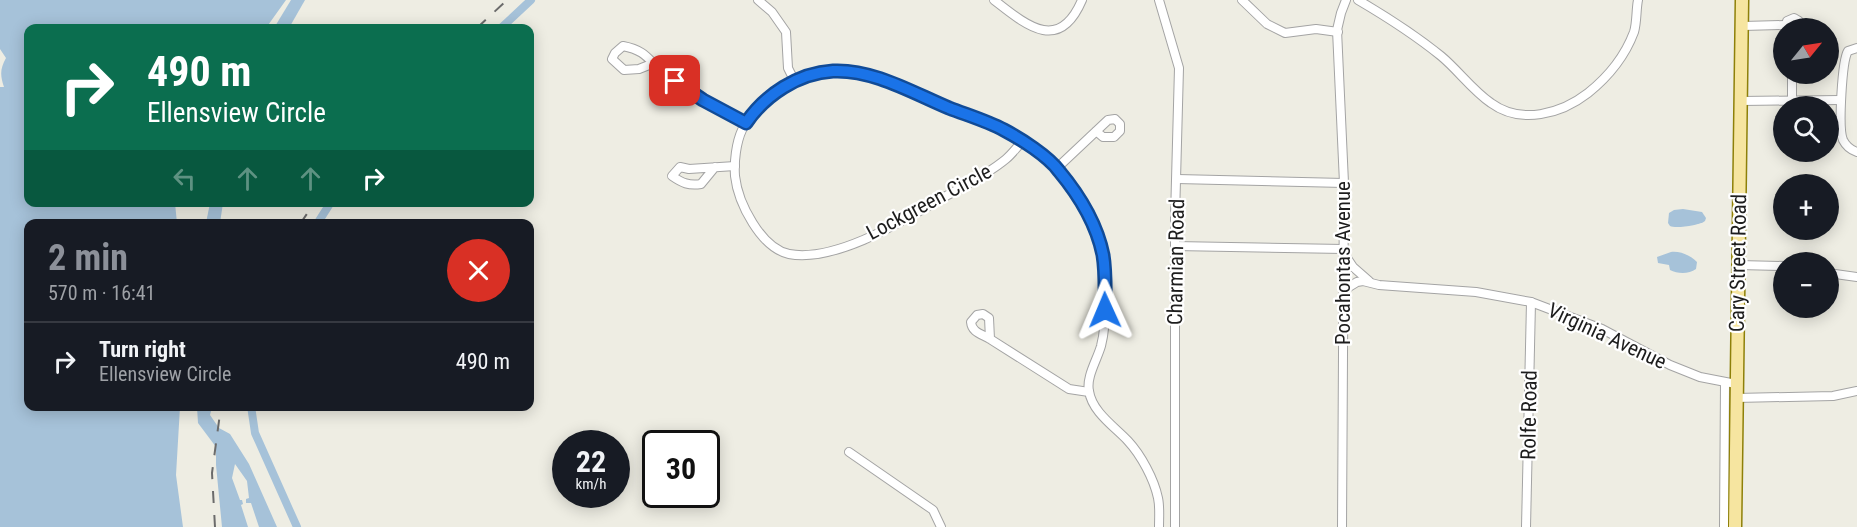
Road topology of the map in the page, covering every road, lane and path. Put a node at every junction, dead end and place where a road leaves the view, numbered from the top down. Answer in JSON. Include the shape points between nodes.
{"nodes":[{"id":1,"x":758,"y":0,"type":"edge"},
{"id":2,"x":993,"y":0,"type":"edge"},
{"id":3,"x":1082,"y":0,"type":"edge"},
{"id":4,"x":1169,"y":0,"type":"edge"},
{"id":5,"x":1242,"y":0,"type":"edge"},
{"id":6,"x":1346,"y":0,"type":"edge"},
{"id":7,"x":1358,"y":0,"type":"edge"},
{"id":8,"x":1638,"y":0,"type":"edge"},
{"id":9,"x":1743,"y":0,"type":"edge"},
{"id":10,"x":1159,"y":2,"type":"edge"},
{"id":11,"x":1743,"y":26,"type":"junction"},
{"id":12,"x":1773,"y":27,"type":"edge"},
{"id":13,"x":1338,"y":32,"type":"junction"},
{"id":14,"x":1857,"y":48,"type":"edge"},
{"id":15,"x":654,"y":63,"type":"junction"},
{"id":16,"x":795,"y":82,"type":"junction"},
{"id":17,"x":1773,"y":100,"type":"edge"},
{"id":18,"x":1841,"y":100,"type":"joint"},
{"id":19,"x":1741,"y":101,"type":"junction"},
{"id":20,"x":746,"y":123,"type":"junction"},
{"id":21,"x":1096,"y":131,"type":"dead end"},
{"id":22,"x":1022,"y":142,"type":"junction"},
{"id":23,"x":1857,"y":152,"type":"edge"},
{"id":24,"x":735,"y":166,"type":"junction"},
{"id":25,"x":715,"y":167,"type":"junction"},
{"id":26,"x":1057,"y":168,"type":"junction"},
{"id":27,"x":1176,"y":179,"type":"junction"},
{"id":28,"x":1344,"y":183,"type":"junction"},
{"id":29,"x":1175,"y":246,"type":"junction"},
{"id":30,"x":1344,"y":251,"type":"junction"},
{"id":31,"x":1739,"y":265,"type":"junction"},
{"id":32,"x":1773,"y":266,"type":"edge"},
{"id":33,"x":1839,"y":275,"type":"edge"},
{"id":34,"x":1856,"y":278,"type":"edge"},
{"id":35,"x":1370,"y":282,"type":"junction"},
{"id":36,"x":1344,"y":290,"type":"junction"},
{"id":37,"x":1531,"y":302,"type":"junction"},
{"id":38,"x":990,"y":339,"type":"dead end"},
{"id":39,"x":1730,"y":383,"type":"junction"},
{"id":40,"x":1857,"y":391,"type":"edge"},
{"id":41,"x":1089,"y":392,"type":"junction"},
{"id":42,"x":1736,"y":398,"type":"junction"},
{"id":43,"x":849,"y":452,"type":"dead end"},
{"id":44,"x":941,"y":527,"type":"edge"},
{"id":45,"x":1159,"y":527,"type":"edge"},
{"id":46,"x":1175,"y":527,"type":"edge"},
{"id":47,"x":1342,"y":527,"type":"edge"},
{"id":48,"x":1526,"y":527,"type":"edge"},
{"id":49,"x":1724,"y":527,"type":"edge"},
{"id":50,"x":1735,"y":527,"type":"edge"}],
"edges":[{"from":1,"to":16,"type":"street","via":[[786,32],[787,61]]},
{"from":2,"to":3,"type":"street","via":[[1029,26],[1050,31],[1069,22]]},
{"from":4,"to":10,"type":"street"},
{"from":5,"to":13,"type":"street","via":[[1267,24],[1285,33],[1316,29]]},
{"from":6,"to":13,"type":"street","name":"Pocahontas Avenue"},
{"from":7,"to":8,"type":"street","via":[[1422,41],[1489,102],[1525,115],[1557,111],[1603,80],[1618,62],[1634,30]]},
{"from":9,"to":11,"type":"main road","name":"Cary Street Road"},
{"from":10,"to":27,"type":"street","name":"Charmian Road","via":[[1179,68]]},
{"from":11,"to":12,"type":"street"},
{"from":11,"to":19,"type":"main road","name":"Cary Street Road"},
{"from":13,"to":28,"type":"street","name":"Pocahontas Avenue"},
{"from":14,"to":18,"type":"street","via":[[1848,51],[1844,58]]},
{"from":15,"to":15,"type":"street","via":[[637,48],[623,46],[612,59],[624,70]]},
{"from":15,"to":20,"type":"street","via":[[703,100]]},
{"from":16,"to":20,"type":"street","name":"Lockgreen Circle","via":[[777,91]]},
{"from":16,"to":22,"type":"street","name":"Lockgreen Circle","via":[[807,75],[831,71],[877,78],[1004,130]]},
{"from":17,"to":19,"type":"street"},
{"from":18,"to":23,"type":"street","via":[[1841,136]]},
{"from":19,"to":31,"type":"main road","name":"Cary Street Road"},
{"from":20,"to":24,"type":"street","name":"Lockgreen Circle"},
{"from":21,"to":26,"type":"street"},
{"from":22,"to":24,"type":"street","name":"Lockgreen Circle","via":[[988,172],[884,231],[810,256],[773,248],[755,227],[744,206]]},
{"from":22,"to":26,"type":"street","name":"Lockgreen Circle"},
{"from":24,"to":25,"type":"street"},
{"from":25,"to":25,"type":"street","via":[[680,167],[672,176],[693,186],[701,184]]},
{"from":26,"to":41,"type":"street","name":"Lockgreen Circle","via":[[1082,204],[1103,256],[1104,333]]},
{"from":27,"to":28,"type":"street"},
{"from":27,"to":29,"type":"street","name":"Charmian Road"},
{"from":28,"to":30,"type":"street","name":"Pocahontas Avenue"},
{"from":29,"to":30,"type":"street"},
{"from":29,"to":46,"type":"street","name":"Charmian Road"},
{"from":30,"to":35,"type":"street","via":[[1353,267]]},
{"from":30,"to":36,"type":"street","name":"Pocahontas Avenue"},
{"from":31,"to":32,"type":"street"},
{"from":31,"to":39,"type":"main road","name":"Cary Street Road"},
{"from":33,"to":34,"type":"street"},
{"from":35,"to":36,"type":"street","name":"Virginia Avenue","via":[[1357,282]]},
{"from":35,"to":37,"type":"street","name":"Virginia Avenue","via":[[1476,292]]},
{"from":36,"to":47,"type":"street","name":"Pocahontas Avenue"},
{"from":37,"to":39,"type":"street","name":"Virginia Avenue","via":[[1602,329],[1670,365]]},
{"from":37,"to":48,"type":"street","name":"Rolfe Road"},
{"from":38,"to":41,"type":"street","via":[[1069,389]]},
{"from":39,"to":42,"type":"main road","name":"Cary Street Road"},
{"from":39,"to":49,"type":"street"},
{"from":40,"to":42,"type":"street","via":[[1833,396]]},
{"from":41,"to":45,"type":"street","via":[[1148,472],[1158,496]]},
{"from":42,"to":50,"type":"main road","name":"Cary Street Road"},
{"from":43,"to":44,"type":"street","via":[[933,510]]}]}
